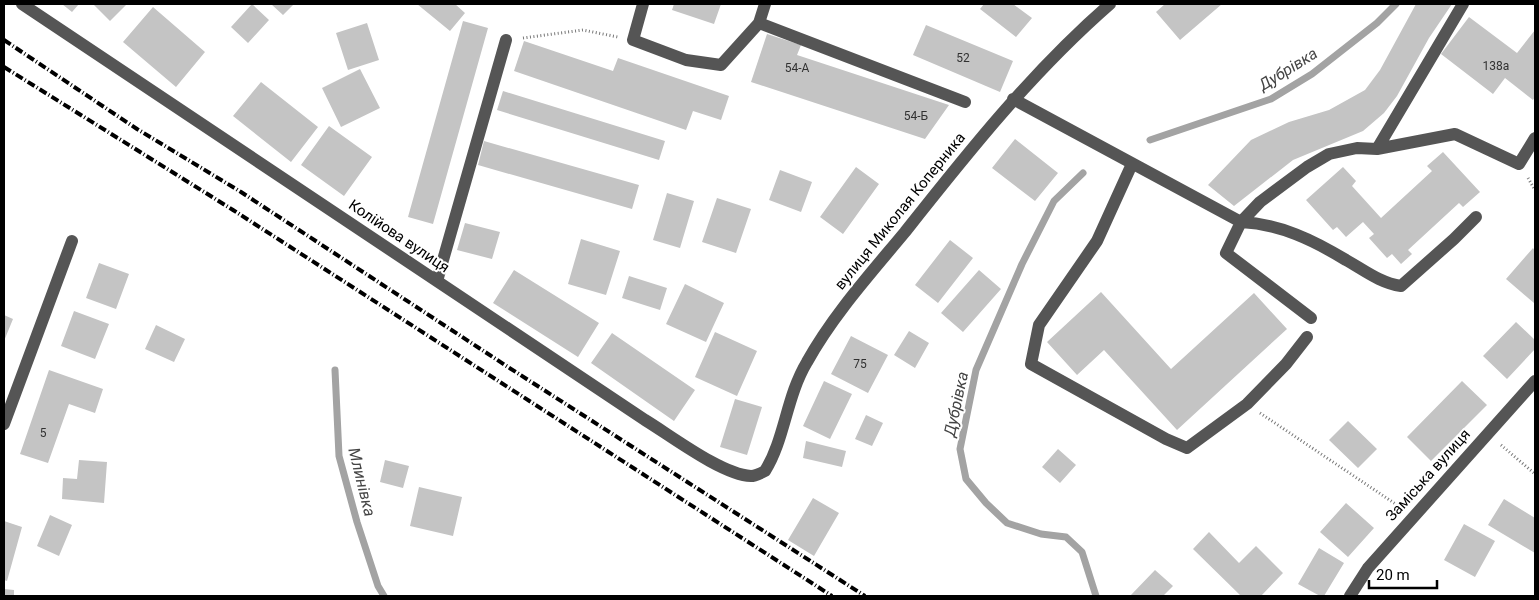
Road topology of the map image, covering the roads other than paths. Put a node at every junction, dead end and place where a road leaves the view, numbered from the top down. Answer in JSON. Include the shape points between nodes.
{"nodes":[{"id":1,"x":22,"y":4,"type":"edge"},
{"id":2,"x":643,"y":4,"type":"edge"},
{"id":3,"x":765,"y":4,"type":"edge"},
{"id":4,"x":1110,"y":4,"type":"edge"},
{"id":5,"x":1463,"y":4,"type":"edge"},
{"id":6,"x":759,"y":24,"type":"junction"},
{"id":7,"x":506,"y":40,"type":"road end"},
{"id":8,"x":1013,"y":99,"type":"junction"},
{"id":9,"x":965,"y":102,"type":"dead end"},
{"id":10,"x":1535,"y":138,"type":"edge"},
{"id":11,"x":1377,"y":149,"type":"junction"},
{"id":12,"x":1132,"y":164,"type":"junction"},
{"id":13,"x":1476,"y":217,"type":"dead end"},
{"id":14,"x":1241,"y":222,"type":"junction"},
{"id":15,"x":72,"y":241,"type":"dead end"},
{"id":16,"x":437,"y":282,"type":"junction"},
{"id":17,"x":1311,"y":318,"type":"dead end"},
{"id":18,"x":1307,"y":337,"type":"dead end"},
{"id":19,"x":1535,"y":380,"type":"edge"},
{"id":20,"x":4,"y":424,"type":"edge"},
{"id":21,"x":765,"y":471,"type":"joint"},
{"id":22,"x":1350,"y":596,"type":"edge"}],
"edges":[{"from":1,"to":16,"type":"street","name":"Колійова вулиця"},
{"from":2,"to":6,"type":"street","via":[[633,40],[686,60],[721,65]]},
{"from":3,"to":6,"type":"street"},
{"from":4,"to":8,"type":"street","name":"вулиця Миколая Коперника","via":[[1068,41]]},
{"from":5,"to":11,"type":"street"},
{"from":6,"to":9,"type":"street"},
{"from":7,"to":16,"type":"street"},
{"from":8,"to":12,"type":"street"},
{"from":8,"to":21,"type":"street","name":"вулиця Миколая Коперника","via":[[850,299],[808,360],[793,387],[773,459]]},
{"from":10,"to":11,"type":"street","via":[[1519,164],[1455,134]]},
{"from":11,"to":14,"type":"street","via":[[1357,148],[1330,154],[1284,183]]},
{"from":12,"to":14,"type":"street"},
{"from":12,"to":18,"type":"street","via":[[1097,241],[1039,325],[1032,364],[1166,440],[1187,448],[1247,404]]},
{"from":13,"to":14,"type":"street","via":[[1401,286],[1387,284],[1317,243],[1297,235],[1260,223]]},
{"from":14,"to":17,"type":"street","via":[[1226,253]]},
{"from":15,"to":20,"type":"street"},
{"from":16,"to":21,"type":"street","name":"Колійова вулиця","via":[[706,459],[751,476]]},
{"from":19,"to":22,"type":"street","name":"Заміська вулиця","via":[[1413,515],[1368,568]]}]}
